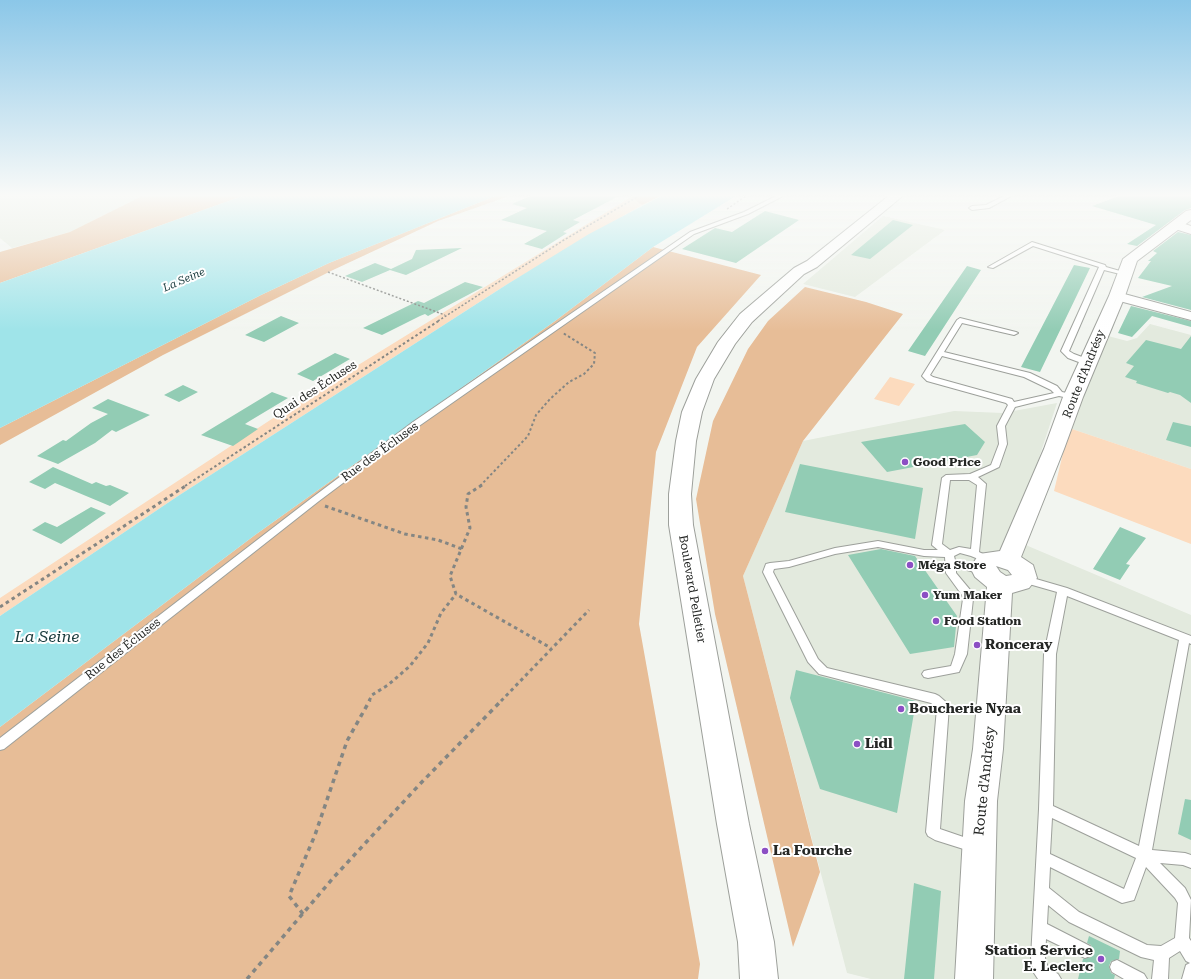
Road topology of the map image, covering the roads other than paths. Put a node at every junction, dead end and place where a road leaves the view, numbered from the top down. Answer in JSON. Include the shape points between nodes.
{"nodes":[{"id":1,"x":683,"y":240,"type":"edge"},
{"id":2,"x":831,"y":240,"type":"edge"},
{"id":3,"x":842,"y":240,"type":"edge"},
{"id":4,"x":1155,"y":240,"type":"edge"},
{"id":5,"x":991,"y":267,"type":"dead end"},
{"id":6,"x":1102,"y":268,"type":"junction"},
{"id":7,"x":799,"y":271,"type":"junction"},
{"id":8,"x":1124,"y":272,"type":"junction"},
{"id":9,"x":1117,"y":296,"type":"junction"},
{"id":10,"x":1191,"y":316,"type":"edge"},
{"id":11,"x":1014,"y":333,"type":"dead end"},
{"id":12,"x":940,"y":353,"type":"junction"},
{"id":13,"x":1087,"y":362,"type":"junction"},
{"id":14,"x":1066,"y":395,"type":"junction"},
{"id":15,"x":1012,"y":405,"type":"junction"},
{"id":16,"x":971,"y":477,"type":"junction"},
{"id":17,"x":950,"y":558,"type":"junction"},
{"id":18,"x":991,"y":565,"type":"junction"},
{"id":19,"x":1025,"y":578,"type":"joint"},
{"id":20,"x":1063,"y":590,"type":"junction"},
{"id":21,"x":1188,"y":639,"type":"edge"},
{"id":22,"x":928,"y":674,"type":"dead end"},
{"id":23,"x":0,"y":745,"type":"edge"},
{"id":24,"x":1046,"y":809,"type":"junction"},
{"id":25,"x":978,"y":847,"type":"junction"},
{"id":26,"x":1144,"y":855,"type":"junction"},
{"id":27,"x":1043,"y":857,"type":"junction"},
{"id":28,"x":1188,"y":861,"type":"edge"},
{"id":29,"x":1041,"y":890,"type":"junction"},
{"id":30,"x":1039,"y":926,"type":"junction"},
{"id":31,"x":1183,"y":941,"type":"junction"},
{"id":32,"x":756,"y":942,"type":"junction"},
{"id":33,"x":1085,"y":951,"type":"dead end"},
{"id":34,"x":1162,"y":954,"type":"junction"},
{"id":35,"x":1191,"y":956,"type":"edge"},
{"id":36,"x":1117,"y":967,"type":"dead end"},
{"id":37,"x":1191,"y":970,"type":"edge"},
{"id":38,"x":759,"y":979,"type":"edge"},
{"id":39,"x":774,"y":979,"type":"edge"},
{"id":40,"x":974,"y":979,"type":"edge"},
{"id":41,"x":1053,"y":979,"type":"edge"},
{"id":42,"x":1139,"y":979,"type":"edge"},
{"id":43,"x":1160,"y":979,"type":"edge"},
{"id":44,"x":1190,"y":979,"type":"edge"}],
"edges":[{"from":1,"to":23,"type":"lane","name":"Rue des Écluses","via":[[556,330],[416,424]]},
{"from":2,"to":7,"type":"main road","name":"Boulevard Pelletier","via":[[804,262]]},
{"from":3,"to":7,"type":"main road","name":"Boulevard Pelletier"},
{"from":4,"to":8,"type":"main road","name":"Route d'Andrésy","via":[[1132,256]]},
{"from":5,"to":6,"type":"lane","via":[[1032,244]]},
{"from":6,"to":8,"type":"lane"},
{"from":6,"to":13,"type":"lane","via":[[1065,350],[1071,356]]},
{"from":7,"to":32,"type":"main road","name":"Boulevard Pelletier","via":[[746,318],[727,342],[705,379],[692,412],[680,494],[683,533]]},
{"from":8,"to":9,"type":"main road","name":"Route d'Andrésy"},
{"from":9,"to":10,"type":"street"},
{"from":9,"to":13,"type":"main road","name":"Route d'Andrésy"},
{"from":11,"to":12,"type":"lane","via":[[960,320]]},
{"from":12,"to":14,"type":"lane","via":[[1027,375]]},
{"from":12,"to":15,"type":"lane","via":[[926,376],[930,379],[1009,401]]},
{"from":13,"to":14,"type":"main road","name":"Route d'Andrésy"},
{"from":14,"to":15,"type":"lane"},
{"from":14,"to":18,"type":"main road","name":"Route d'Andrésy","via":[[1054,449]]},
{"from":15,"to":16,"type":"lane","via":[[1001,426],[1003,444],[995,467]]},
{"from":16,"to":17,"type":"lane","via":[[946,478],[937,545]]},
{"from":16,"to":18,"type":"lane","via":[[982,484],[976,548]]},
{"from":17,"to":18,"type":"lane"},
{"from":17,"to":18,"type":"lane","via":[[959,550]]},
{"from":17,"to":22,"type":"lane","via":[[950,573],[968,599],[961,654],[955,669]]},
{"from":17,"to":25,"type":"lane","via":[[878,544],[770,566],[768,572],[814,662],[823,671],[935,699],[943,706],[933,832]]},
{"from":18,"to":19,"type":"main road","via":[[1017,564],[1024,571]]},
{"from":18,"to":25,"type":"main road","name":"Route d'Andrésy","via":[[988,749]]},
{"from":19,"to":20,"type":"lane"},
{"from":20,"to":21,"type":"lane"},
{"from":20,"to":24,"type":"lane","via":[[1050,654]]},
{"from":21,"to":26,"type":"lane"},
{"from":24,"to":26,"type":"lane"},
{"from":24,"to":27,"type":"lane"},
{"from":25,"to":40,"type":"main road","name":"Route d'Andrésy"},
{"from":26,"to":27,"type":"lane","via":[[1129,895],[1122,896]]},
{"from":26,"to":28,"type":"lane"},
{"from":26,"to":31,"type":"lane","via":[[1180,893],[1185,902]]},
{"from":27,"to":29,"type":"lane"},
{"from":29,"to":30,"type":"lane"},
{"from":29,"to":34,"type":"lane","via":[[1074,917],[1146,952]]},
{"from":30,"to":33,"type":"lane"},
{"from":30,"to":41,"type":"lane","via":[[1038,958],[1042,973]]},
{"from":31,"to":34,"type":"lane"},
{"from":31,"to":35,"type":"lane"},
{"from":32,"to":38,"type":"main road","name":"Boulevard Pelletier"},
{"from":32,"to":39,"type":"main road","name":"Boulevard Pelletier"},
{"from":34,"to":43,"type":"lane"},
{"from":36,"to":42,"type":"lane"},
{"from":37,"to":44,"type":"lane"}]}
